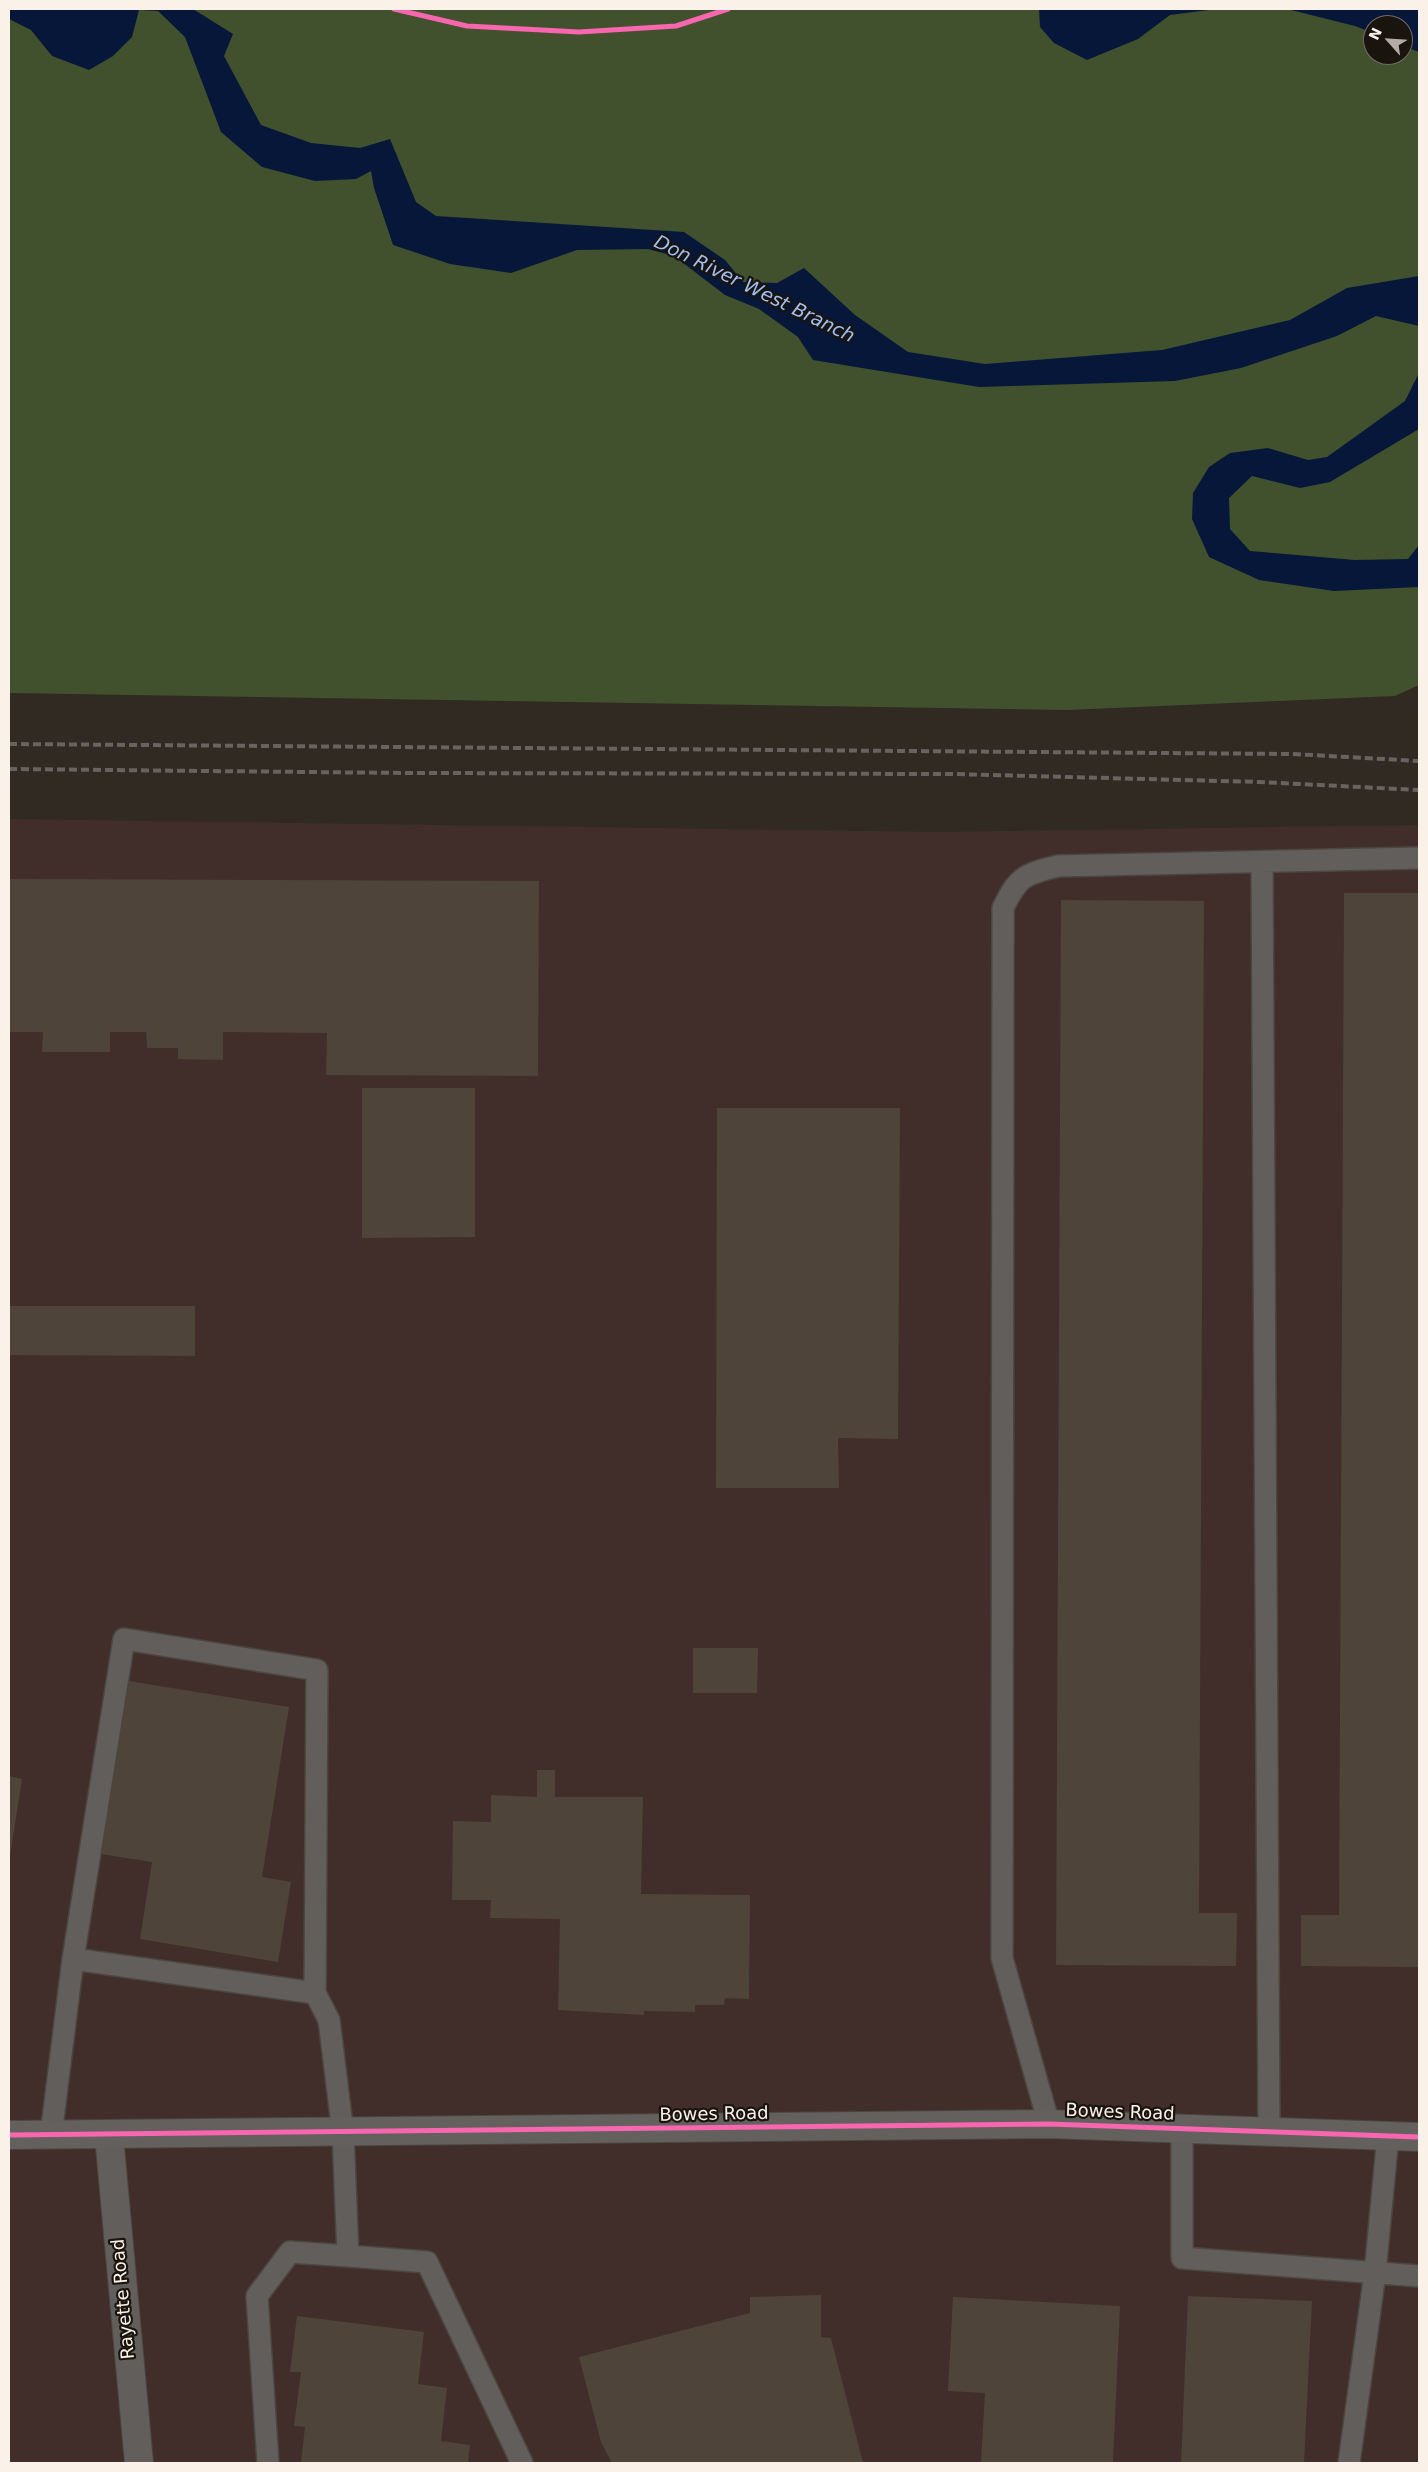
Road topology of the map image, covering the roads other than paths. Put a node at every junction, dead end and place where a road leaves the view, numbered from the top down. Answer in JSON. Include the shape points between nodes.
{"nodes":[{"id":1,"x":1419,"y":858,"type":"edge"},
{"id":2,"x":1262,"y":862,"type":"junction"},
{"id":3,"x":73,"y":1959,"type":"junction"},
{"id":4,"x":315,"y":1993,"type":"junction"},
{"id":5,"x":1049,"y":2124,"type":"junction"},
{"id":6,"x":1182,"y":2129,"type":"junction"},
{"id":7,"x":1269,"y":2132,"type":"junction"},
{"id":8,"x":343,"y":2133,"type":"junction"},
{"id":9,"x":9,"y":2135,"type":"edge"},
{"id":10,"x":51,"y":2136,"type":"junction"},
{"id":11,"x":109,"y":2136,"type":"junction"},
{"id":12,"x":1388,"y":2136,"type":"junction"},
{"id":13,"x":1419,"y":2137,"type":"edge"},
{"id":14,"x":348,"y":2256,"type":"junction"},
{"id":15,"x":1375,"y":2273,"type":"junction"},
{"id":16,"x":1419,"y":2276,"type":"edge"},
{"id":17,"x":139,"y":2463,"type":"edge"},
{"id":18,"x":268,"y":2463,"type":"edge"},
{"id":19,"x":522,"y":2463,"type":"edge"},
{"id":20,"x":1349,"y":2463,"type":"edge"}],
"edges":[{"from":1,"to":2,"type":"lane"},
{"from":2,"to":5,"type":"lane","via":[[1058,866],[1032,872],[1014,885],[1003,908],[1002,1958]]},
{"from":2,"to":7,"type":"lane"},
{"from":3,"to":4,"type":"lane"},
{"from":3,"to":4,"type":"lane","via":[[124,1639],[317,1670]]},
{"from":3,"to":10,"type":"lane"},
{"from":4,"to":8,"type":"lane","via":[[329,2020]]},
{"from":5,"to":6,"type":"street","name":"Bowes Road"},
{"from":5,"to":8,"type":"street","name":"Bowes Road"},
{"from":6,"to":7,"type":"street","name":"Bowes Road"},
{"from":6,"to":15,"type":"lane","via":[[1182,2258]]},
{"from":7,"to":12,"type":"street","name":"Bowes Road"},
{"from":8,"to":11,"type":"street","name":"Bowes Road"},
{"from":8,"to":14,"type":"lane"},
{"from":9,"to":10,"type":"street","name":"Bowes Road"},
{"from":10,"to":11,"type":"street","name":"Bowes Road"},
{"from":11,"to":17,"type":"street","name":"Rayette Road"},
{"from":12,"to":13,"type":"street","name":"Bowes Road"},
{"from":12,"to":15,"type":"lane"},
{"from":14,"to":18,"type":"lane","via":[[290,2252],[257,2296]]},
{"from":14,"to":19,"type":"lane","via":[[427,2262]]},
{"from":15,"to":16,"type":"lane"},
{"from":15,"to":20,"type":"lane"}]}
